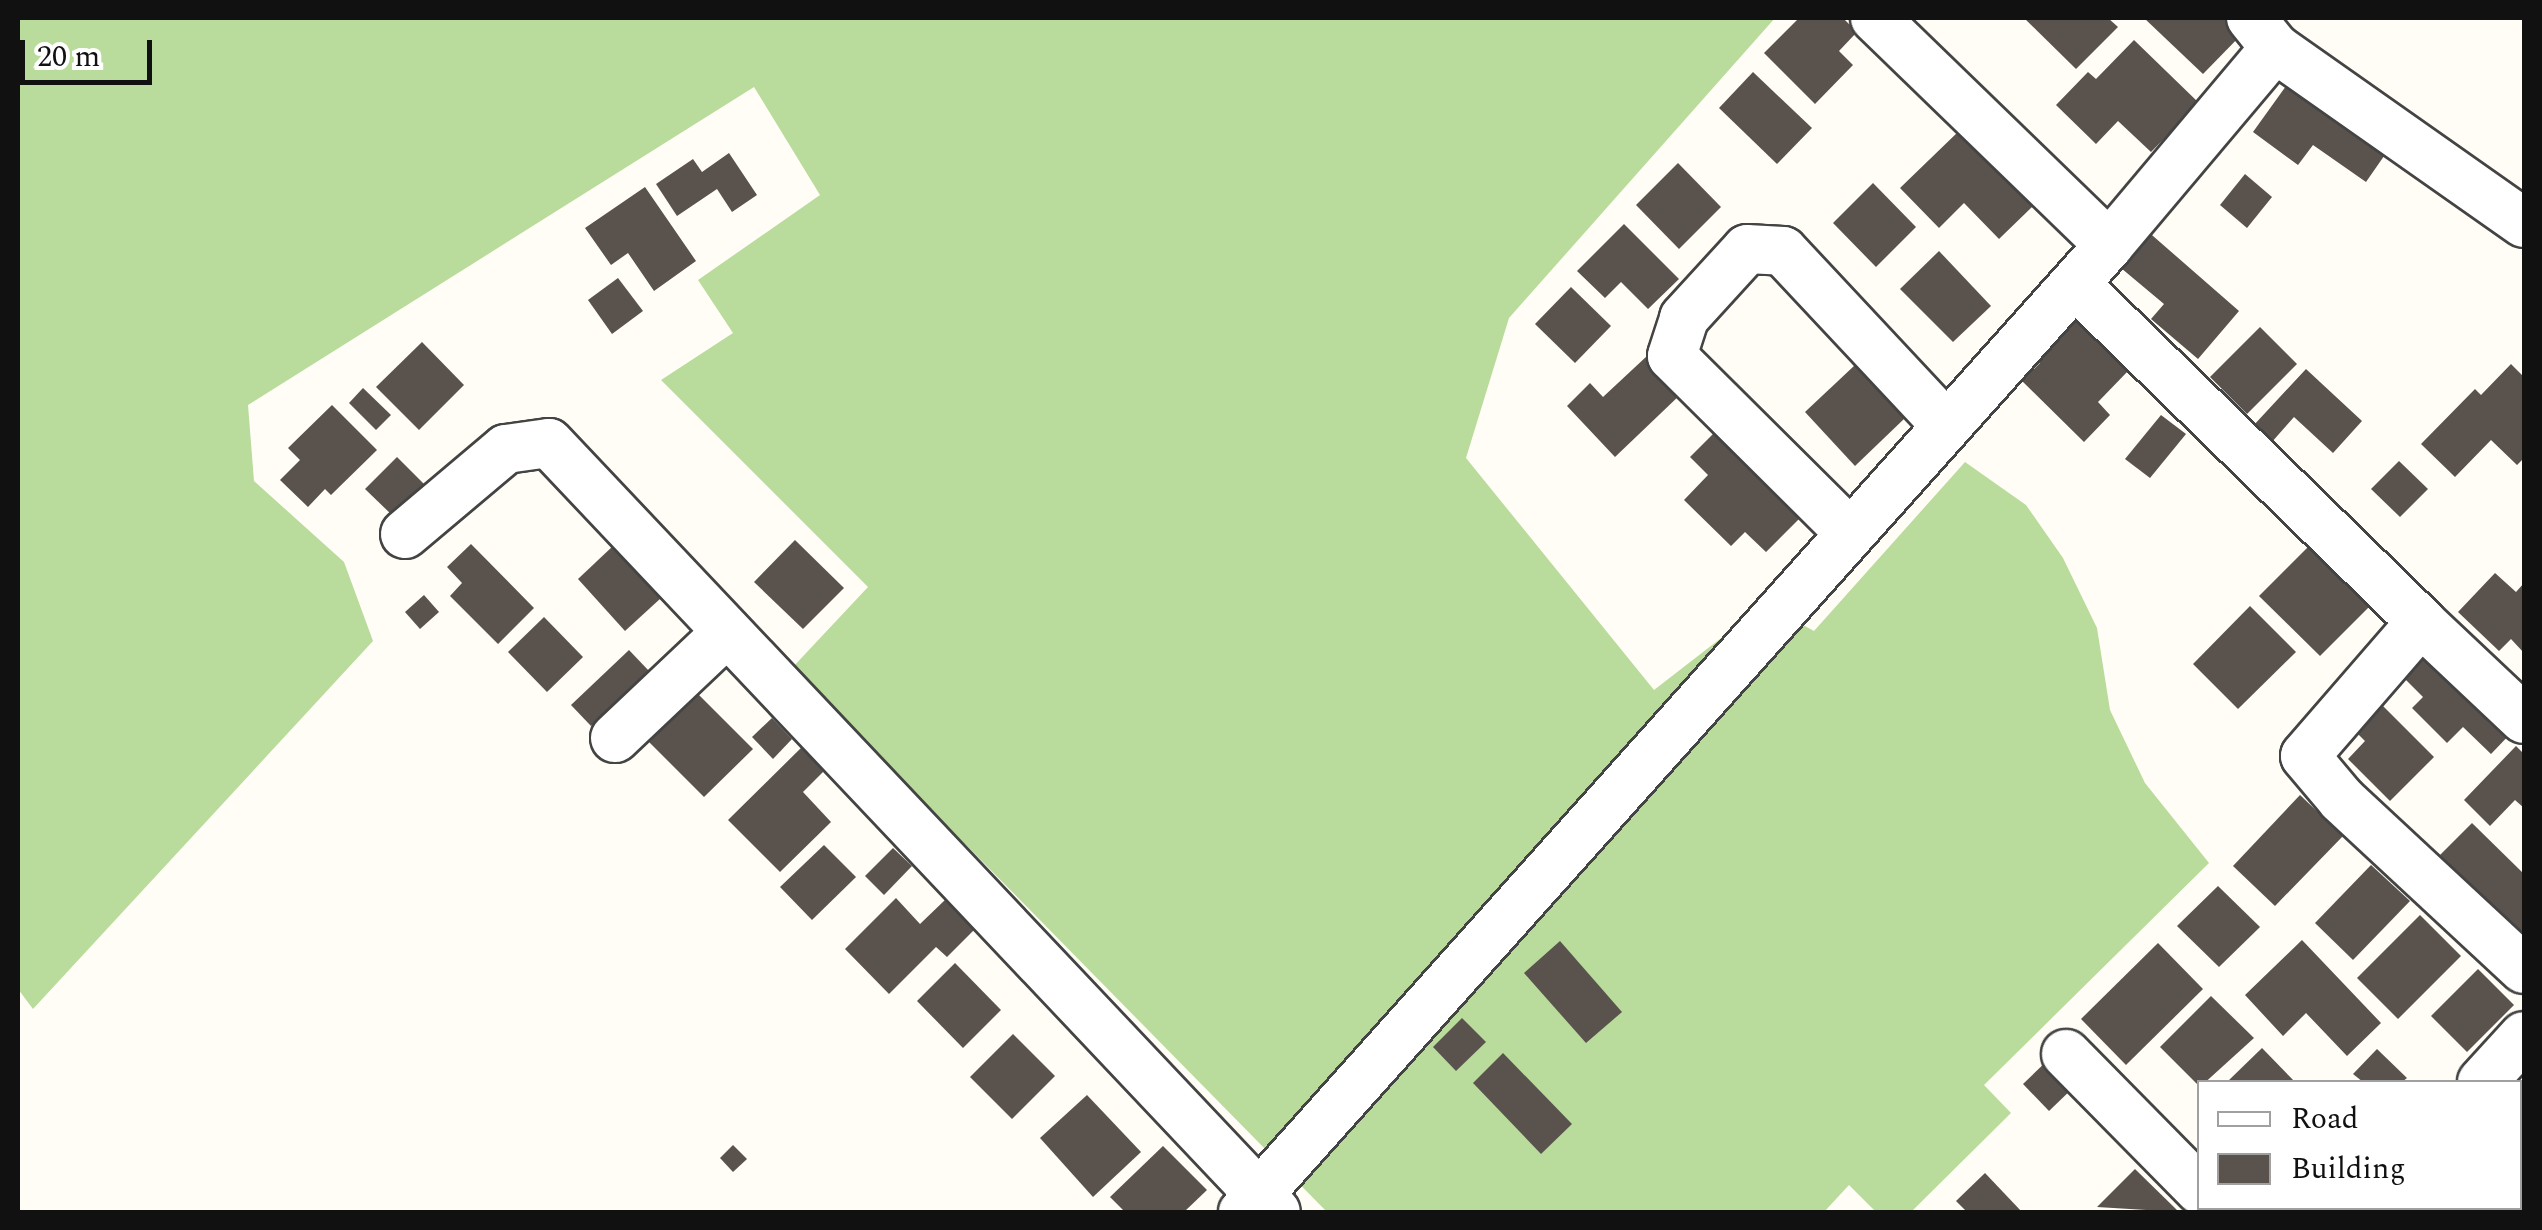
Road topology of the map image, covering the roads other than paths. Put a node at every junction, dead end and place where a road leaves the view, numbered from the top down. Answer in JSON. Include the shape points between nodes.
{"nodes":[{"id":1,"x":1876,"y":18,"type":"edge"},
{"id":2,"x":2263,"y":33,"type":"edge"},
{"id":3,"x":2524,"y":224,"type":"edge"},
{"id":4,"x":2109,"y":246,"type":"junction"},
{"id":5,"x":2075,"y":284,"type":"junction"},
{"id":6,"x":1944,"y":422,"type":"junction"},
{"id":7,"x":1848,"y":531,"type":"junction"},
{"id":8,"x":404,"y":534,"type":"dead end"},
{"id":9,"x":2422,"y":622,"type":"junction"},
{"id":10,"x":728,"y":632,"type":"junction"},
{"id":11,"x":2524,"y":718,"type":"edge"},
{"id":12,"x":615,"y":738,"type":"dead end"},
{"id":13,"x":2524,"y":969,"type":"edge"},
{"id":14,"x":2524,"y":1036,"type":"edge"},
{"id":15,"x":2066,"y":1054,"type":"dead end"},
{"id":16,"x":2484,"y":1080,"type":"edge"},
{"id":17,"x":2197,"y":1187,"type":"edge"},
{"id":18,"x":1259,"y":1206,"type":"edge"}],
"edges":[{"from":1,"to":4,"type":"street"},
{"from":2,"to":3,"type":"street"},
{"from":2,"to":4,"type":"street"},
{"from":4,"to":5,"type":"street"},
{"from":5,"to":6,"type":"street"},
{"from":5,"to":9,"type":"street"},
{"from":6,"to":7,"type":"street"},
{"from":6,"to":7,"type":"street","via":[[1783,251],[1747,249],[1684,318],[1672,356]]},
{"from":7,"to":18,"type":"street"},
{"from":8,"to":10,"type":"street","via":[[506,449],[549,443]]},
{"from":9,"to":11,"type":"street"},
{"from":9,"to":13,"type":"street","via":[[2305,756],[2342,800]]},
{"from":10,"to":12,"type":"street"},
{"from":10,"to":18,"type":"street"},
{"from":14,"to":16,"type":"street"},
{"from":15,"to":17,"type":"street"}]}
